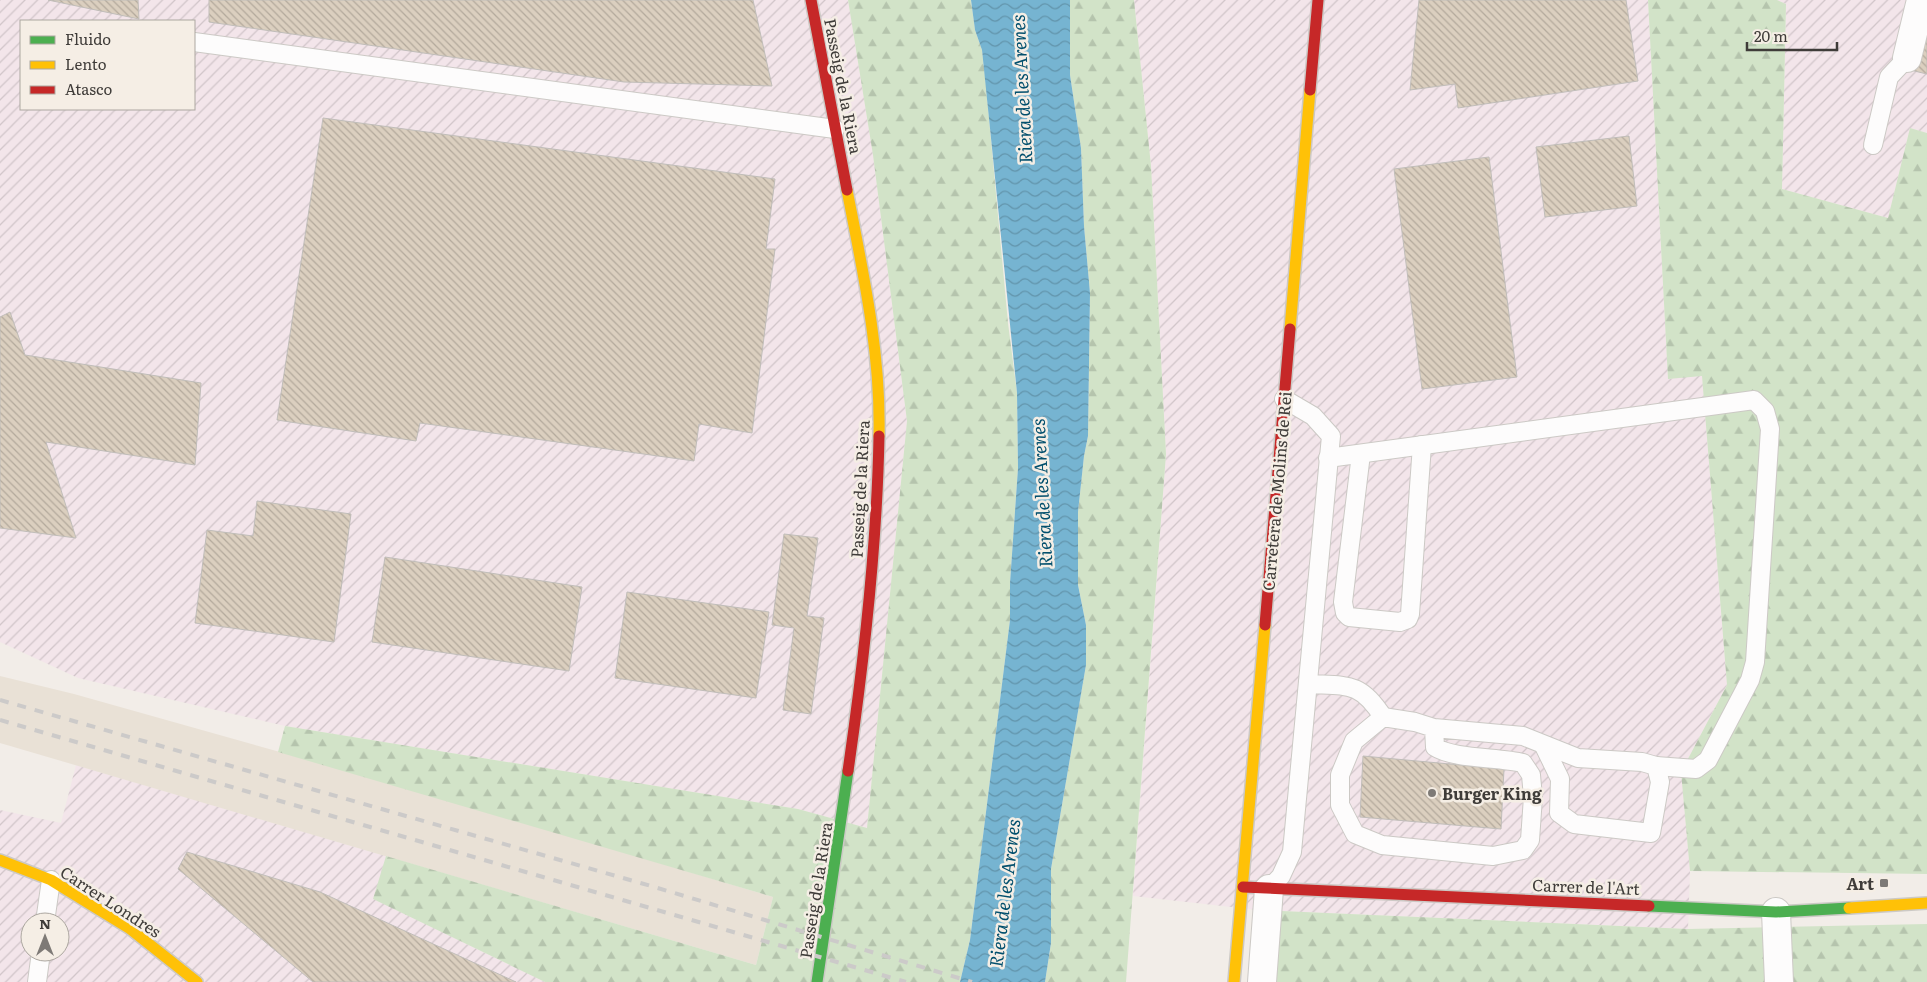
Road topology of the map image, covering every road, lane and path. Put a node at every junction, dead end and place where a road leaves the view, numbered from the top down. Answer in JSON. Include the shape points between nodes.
{"nodes":[{"id":1,"x":811,"y":0,"type":"edge"},
{"id":2,"x":1318,"y":0,"type":"edge"},
{"id":3,"x":1921,"y":0,"type":"edge"},
{"id":4,"x":195,"y":42,"type":"edge"},
{"id":5,"x":1907,"y":58,"type":"joint"},
{"id":6,"x":835,"y":129,"type":"junction"},
{"id":7,"x":1874,"y":145,"type":"dead end"},
{"id":8,"x":1284,"y":399,"type":"junction"},
{"id":9,"x":1422,"y":445,"type":"junction"},
{"id":10,"x":1361,"y":454,"type":"junction"},
{"id":11,"x":1328,"y":458,"type":"junction"},
{"id":12,"x":1308,"y":684,"type":"junction"},
{"id":13,"x":1383,"y":717,"type":"junction"},
{"id":14,"x":1434,"y":728,"type":"junction"},
{"id":15,"x":1544,"y":746,"type":"junction"},
{"id":16,"x":1656,"y":766,"type":"junction"},
{"id":17,"x":0,"y":860,"type":"edge"},
{"id":18,"x":51,"y":880,"type":"junction"},
{"id":19,"x":1256,"y":888,"type":"junction"},
{"id":20,"x":1927,"y":903,"type":"edge"},
{"id":21,"x":46,"y":912,"type":"edge"},
{"id":22,"x":1776,"y":912,"type":"junction"},
{"id":23,"x":40,"y":962,"type":"edge"},
{"id":24,"x":37,"y":982,"type":"edge"},
{"id":25,"x":197,"y":982,"type":"edge"},
{"id":26,"x":817,"y":982,"type":"edge"},
{"id":27,"x":1234,"y":982,"type":"edge"},
{"id":28,"x":1262,"y":982,"type":"edge"},
{"id":29,"x":1779,"y":982,"type":"edge"}],
"edges":[{"from":1,"to":6,"type":"street","name":"Passeig de la Riera"},
{"from":2,"to":8,"type":"street","name":"Carretera de Molins de Rei"},
{"from":3,"to":5,"type":"street"},
{"from":4,"to":6,"type":"lane"},
{"from":5,"to":7,"type":"lane","via":[[1888,77]]},
{"from":6,"to":26,"type":"street","name":"Passeig de la Riera","via":[[870,310],[880,395],[878,479],[853,744]]},
{"from":8,"to":11,"type":"lane","via":[[1313,416],[1331,436]]},
{"from":8,"to":19,"type":"street","name":"Carretera de Molins de Rei"},
{"from":9,"to":10,"type":"lane"},
{"from":9,"to":10,"type":"lane","via":[[1410,614],[1408,619],[1400,622],[1349,617],[1345,613],[1343,602]]},
{"from":9,"to":16,"type":"lane","via":[[1754,400],[1765,411],[1770,429],[1755,662],[1750,680],[1708,760],[1696,769]]},
{"from":10,"to":11,"type":"lane"},
{"from":11,"to":12,"type":"lane"},
{"from":12,"to":13,"type":"lane","via":[[1352,686],[1371,699]]},
{"from":12,"to":19,"type":"lane","via":[[1292,852],[1281,876]]},
{"from":13,"to":14,"type":"lane"},
{"from":13,"to":14,"type":"lane","via":[[1354,741],[1340,775],[1340,805],[1355,834],[1382,846],[1493,856],[1523,850],[1530,840],[1533,797],[1531,775],[1523,763],[1506,758],[1444,753],[1435,747]]},
{"from":14,"to":15,"type":"lane","via":[[1523,736]]},
{"from":15,"to":16,"type":"lane","via":[[1578,758],[1642,762]]},
{"from":15,"to":16,"type":"lane","via":[[1560,779],[1559,813],[1574,824],[1651,834],[1660,782]]},
{"from":17,"to":18,"type":"street","name":"Carrer Londres"},
{"from":18,"to":21,"type":"lane"},
{"from":18,"to":25,"type":"street","name":"Carrer Londres","via":[[129,928]]},
{"from":19,"to":22,"type":"street","name":"Carrer de l'Art"},
{"from":19,"to":27,"type":"street","name":"Carretera de Molins de Rei"},
{"from":19,"to":28,"type":"street","name":"Carretera de Molins de Rei"},
{"from":20,"to":22,"type":"street","name":"Carrer de l'Art"},
{"from":22,"to":29,"type":"street"},
{"from":23,"to":24,"type":"lane"}]}
